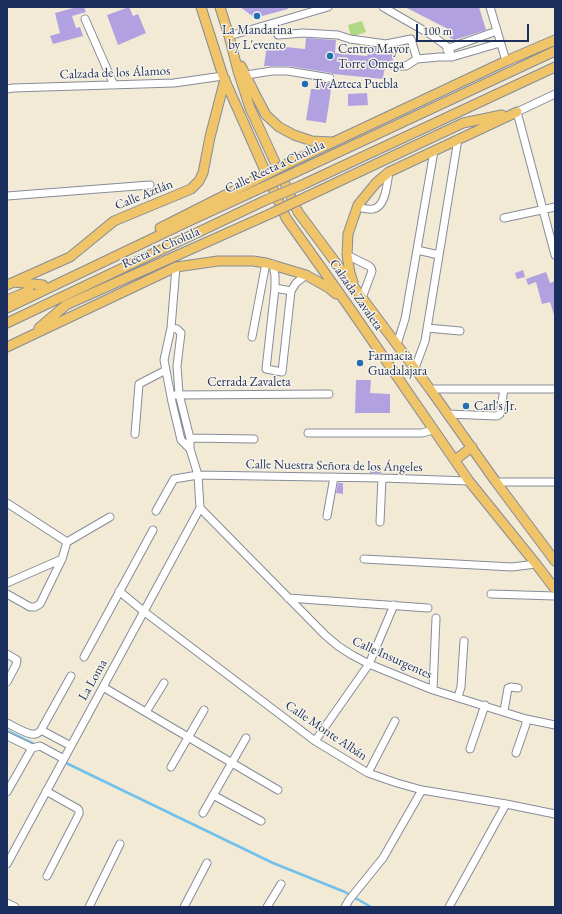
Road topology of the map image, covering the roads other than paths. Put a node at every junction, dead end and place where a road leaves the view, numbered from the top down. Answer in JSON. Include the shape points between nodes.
{"nodes":[{"id":1,"x":201,"y":7,"type":"edge"},
{"id":2,"x":220,"y":7,"type":"edge"},
{"id":3,"x":328,"y":7,"type":"edge"},
{"id":4,"x":383,"y":7,"type":"edge"},
{"id":5,"x":490,"y":7,"type":"edge"},
{"id":6,"x":84,"y":18,"type":"dead end"},
{"id":7,"x":274,"y":23,"type":"junction"},
{"id":8,"x":497,"y":31,"type":"junction"},
{"id":9,"x":230,"y":37,"type":"junction"},
{"id":10,"x":555,"y":40,"type":"edge"},
{"id":11,"x":500,"y":43,"type":"junction"},
{"id":12,"x":449,"y":48,"type":"junction"},
{"id":13,"x":555,"y":51,"type":"edge"},
{"id":14,"x":439,"y":57,"type":"junction"},
{"id":15,"x":452,"y":57,"type":"junction"},
{"id":16,"x":417,"y":59,"type":"junction"},
{"id":17,"x":506,"y":62,"type":"junction"},
{"id":18,"x":394,"y":66,"type":"dead end"},
{"id":19,"x":555,"y":67,"type":"edge"},
{"id":20,"x":246,"y":75,"type":"junction"},
{"id":21,"x":224,"y":78,"type":"junction"},
{"id":22,"x":330,"y":78,"type":"dead end"},
{"id":23,"x":114,"y":85,"type":"junction"},
{"id":24,"x":7,"y":89,"type":"edge"},
{"id":25,"x":555,"y":94,"type":"edge"},
{"id":26,"x":517,"y":112,"type":"junction"},
{"id":27,"x":458,"y":139,"type":"junction"},
{"id":28,"x":336,"y":142,"type":"junction"},
{"id":29,"x":434,"y":151,"type":"junction"},
{"id":30,"x":389,"y":172,"type":"junction"},
{"id":31,"x":259,"y":184,"type":"junction"},
{"id":32,"x":150,"y":185,"type":"dead end"},
{"id":33,"x":7,"y":196,"type":"edge"},
{"id":34,"x":357,"y":207,"type":"junction"},
{"id":35,"x":555,"y":207,"type":"edge"},
{"id":36,"x":543,"y":209,"type":"junction"},
{"id":37,"x":504,"y":218,"type":"dead end"},
{"id":38,"x":417,"y":250,"type":"junction"},
{"id":39,"x":347,"y":255,"type":"junction"},
{"id":40,"x":439,"y":255,"type":"junction"},
{"id":41,"x":555,"y":255,"type":"edge"},
{"id":42,"x":269,"y":263,"type":"junction"},
{"id":43,"x":176,"y":267,"type":"junction"},
{"id":44,"x":306,"y":275,"type":"junction"},
{"id":45,"x":10,"y":283,"type":"edge"},
{"id":46,"x":43,"y":284,"type":"junction"},
{"id":47,"x":275,"y":288,"type":"junction"},
{"id":48,"x":291,"y":291,"type":"junction"},
{"id":49,"x":360,"y":295,"type":"junction"},
{"id":50,"x":7,"y":300,"type":"edge"},
{"id":51,"x":347,"y":304,"type":"junction"},
{"id":52,"x":7,"y":308,"type":"edge"},
{"id":53,"x":7,"y":323,"type":"edge"},
{"id":54,"x":171,"y":328,"type":"junction"},
{"id":55,"x":427,"y":328,"type":"junction"},
{"id":56,"x":460,"y":331,"type":"dead end"},
{"id":57,"x":32,"y":335,"type":"junction"},
{"id":58,"x":252,"y":337,"type":"dead end"},
{"id":59,"x":396,"y":344,"type":"junction"},
{"id":60,"x":7,"y":346,"type":"edge"},
{"id":61,"x":414,"y":368,"type":"junction"},
{"id":62,"x":166,"y":370,"type":"junction"},
{"id":63,"x":430,"y":389,"type":"junction"},
{"id":64,"x":504,"y":389,"type":"junction"},
{"id":65,"x":555,"y":389,"type":"edge"},
{"id":66,"x":179,"y":394,"type":"junction"},
{"id":67,"x":328,"y":394,"type":"dead end"},
{"id":68,"x":170,"y":395,"type":"junction"},
{"id":69,"x":448,"y":414,"type":"junction"},
{"id":70,"x":433,"y":430,"type":"junction"},
{"id":71,"x":308,"y":433,"type":"dead end"},
{"id":72,"x":135,"y":434,"type":"dead end"},
{"id":73,"x":190,"y":438,"type":"junction"},
{"id":74,"x":254,"y":439,"type":"dead end"},
{"id":75,"x":472,"y":447,"type":"junction"},
{"id":76,"x":190,"y":449,"type":"junction"},
{"id":77,"x":455,"y":460,"type":"junction"},
{"id":78,"x":198,"y":475,"type":"junction"},
{"id":79,"x":334,"y":477,"type":"junction"},
{"id":80,"x":382,"y":478,"type":"junction"},
{"id":81,"x":469,"y":481,"type":"junction"},
{"id":82,"x":496,"y":482,"type":"junction"},
{"id":83,"x":555,"y":482,"type":"edge"},
{"id":84,"x":7,"y":503,"type":"edge"},
{"id":85,"x":200,"y":508,"type":"junction"},
{"id":86,"x":156,"y":512,"type":"dead end"},
{"id":87,"x":327,"y":516,"type":"dead end"},
{"id":88,"x":110,"y":517,"type":"dead end"},
{"id":89,"x":380,"y":522,"type":"dead end"},
{"id":90,"x":153,"y":530,"type":"dead end"},
{"id":91,"x":67,"y":542,"type":"junction"},
{"id":92,"x":62,"y":559,"type":"junction"},
{"id":93,"x":364,"y":559,"type":"dead end"},
{"id":94,"x":555,"y":561,"type":"edge"},
{"id":95,"x":536,"y":564,"type":"junction"},
{"id":96,"x":7,"y":583,"type":"edge"},
{"id":97,"x":555,"y":589,"type":"edge"},
{"id":98,"x":119,"y":591,"type":"junction"},
{"id":99,"x":7,"y":594,"type":"edge"},
{"id":100,"x":491,"y":594,"type":"dead end"},
{"id":101,"x":555,"y":596,"type":"edge"},
{"id":102,"x":288,"y":598,"type":"junction"},
{"id":103,"x":394,"y":605,"type":"junction"},
{"id":104,"x":428,"y":608,"type":"dead end"},
{"id":105,"x":144,"y":612,"type":"junction"},
{"id":106,"x":436,"y":618,"type":"dead end"},
{"id":107,"x":464,"y":641,"type":"dead end"},
{"id":108,"x":7,"y":654,"type":"edge"},
{"id":109,"x":84,"y":656,"type":"dead end"},
{"id":110,"x":369,"y":664,"type":"junction"},
{"id":111,"x":71,"y":676,"type":"dead end"},
{"id":112,"x":7,"y":682,"type":"edge"},
{"id":113,"x":164,"y":683,"type":"dead end"},
{"id":114,"x":103,"y":687,"type":"junction"},
{"id":115,"x":518,"y":688,"type":"dead end"},
{"id":116,"x":434,"y":690,"type":"junction"},
{"id":117,"x":458,"y":697,"type":"junction"},
{"id":118,"x":485,"y":705,"type":"junction"},
{"id":119,"x":204,"y":710,"type":"dead end"},
{"id":120,"x":504,"y":711,"type":"junction"},
{"id":121,"x":146,"y":712,"type":"junction"},
{"id":122,"x":526,"y":719,"type":"junction"},
{"id":123,"x":395,"y":721,"type":"dead end"},
{"id":124,"x":7,"y":723,"type":"edge"},
{"id":125,"x":555,"y":726,"type":"edge"},
{"id":126,"x":41,"y":730,"type":"junction"},
{"id":127,"x":7,"y":736,"type":"edge"},
{"id":128,"x":188,"y":737,"type":"junction"},
{"id":129,"x":246,"y":738,"type":"dead end"},
{"id":130,"x":315,"y":741,"type":"junction"},
{"id":131,"x":70,"y":746,"type":"junction"},
{"id":132,"x":32,"y":748,"type":"junction"},
{"id":133,"x":470,"y":749,"type":"dead end"},
{"id":134,"x":516,"y":753,"type":"dead end"},
{"id":135,"x":64,"y":759,"type":"junction"},
{"id":136,"x":232,"y":763,"type":"junction"},
{"id":137,"x":171,"y":767,"type":"dead end"},
{"id":138,"x":368,"y":773,"type":"junction"},
{"id":139,"x":278,"y":790,"type":"dead end"},
{"id":140,"x":422,"y":790,"type":"junction"},
{"id":141,"x":46,"y":791,"type":"junction"},
{"id":142,"x":7,"y":792,"type":"edge"},
{"id":143,"x":213,"y":794,"type":"junction"},
{"id":144,"x":506,"y":804,"type":"junction"},
{"id":145,"x":203,"y":813,"type":"dead end"},
{"id":146,"x":555,"y":814,"type":"edge"},
{"id":147,"x":261,"y":821,"type":"dead end"},
{"id":148,"x":120,"y":844,"type":"dead end"},
{"id":149,"x":207,"y":863,"type":"dead end"},
{"id":150,"x":7,"y":864,"type":"edge"},
{"id":151,"x":47,"y":876,"type":"dead end"},
{"id":152,"x":281,"y":884,"type":"dead end"},
{"id":153,"x":7,"y":903,"type":"edge"},
{"id":154,"x":15,"y":907,"type":"edge"},
{"id":155,"x":89,"y":907,"type":"edge"},
{"id":156,"x":184,"y":907,"type":"edge"},
{"id":157,"x":267,"y":907,"type":"edge"},
{"id":158,"x":344,"y":907,"type":"edge"},
{"id":159,"x":449,"y":907,"type":"edge"}],
"edges":[{"from":1,"to":21,"type":"main road","name":"Calzada Zavaleta"},
{"from":2,"to":9,"type":"main road","name":"Calzada Zavaleta"},
{"from":3,"to":7,"type":"street"},
{"from":4,"to":12,"type":"street"},
{"from":5,"to":8,"type":"street"},
{"from":6,"to":23,"type":"street"},
{"from":7,"to":9,"type":"street"},
{"from":7,"to":16,"type":"street","via":[[278,35],[302,33],[338,36],[386,44],[411,39]]},
{"from":8,"to":11,"type":"street"},
{"from":8,"to":12,"type":"street"},
{"from":9,"to":20,"type":"main road"},
{"from":9,"to":49,"type":"main road","name":"Calzada Zavaleta","via":[[250,108],[298,212]]},
{"from":10,"to":17,"type":"main road"},
{"from":11,"to":15,"type":"street"},
{"from":11,"to":17,"type":"street"},
{"from":12,"to":14,"type":"street"},
{"from":12,"to":15,"type":"street"},
{"from":13,"to":31,"type":"main road","name":"Calle Recta a Cholula","bridge":true,"via":[[296,172]]},
{"from":14,"to":15,"type":"street"},
{"from":14,"to":16,"type":"street"},
{"from":16,"to":18,"type":"street","via":[[406,66]]},
{"from":17,"to":28,"type":"main road"},
{"from":19,"to":53,"type":"main road","name":"Calle Recta a Cholula","bridge":true},
{"from":20,"to":22,"type":"street","via":[[288,71]]},
{"from":20,"to":28,"type":"main road","via":[[266,115],[279,127],[312,142]]},
{"from":21,"to":23,"type":"street","name":"Calzada de los Álamos","via":[[181,83]]},
{"from":21,"to":45,"type":"main road","name":"Calle Aztlán","via":[[203,173],[191,189],[114,221],[70,257]]},
{"from":21,"to":51,"type":"main road","name":"Calzada Zavaleta","via":[[286,218]]},
{"from":23,"to":24,"type":"street","name":"Calzada de los Álamos"},
{"from":25,"to":26,"type":"street"},
{"from":26,"to":27,"type":"main road"},
{"from":26,"to":36,"type":"street"},
{"from":26,"to":57,"type":"main road","name":"Recta A Cholula","bridge":true,"via":[[463,123],[272,213],[66,305]]},
{"from":27,"to":29,"type":"main road"},
{"from":27,"to":40,"type":"street"},
{"from":28,"to":31,"type":"main road","bridge":true,"via":[[291,162]]},
{"from":29,"to":30,"type":"main road"},
{"from":29,"to":38,"type":"street"},
{"from":30,"to":34,"type":"main road","via":[[376,183]]},
{"from":30,"to":34,"type":"street","via":[[384,198],[380,205],[373,209]]},
{"from":31,"to":46,"type":"main road"},
{"from":31,"to":52,"type":"main road","name":"Calle Recta a Cholula","via":[[187,222]]},
{"from":32,"to":33,"type":"street"},
{"from":34,"to":39,"type":"main road","via":[[348,234]]},
{"from":35,"to":36,"type":"street"},
{"from":36,"to":37,"type":"street"},
{"from":36,"to":41,"type":"street"},
{"from":38,"to":40,"type":"street"},
{"from":38,"to":59,"type":"street","via":[[405,319]]},
{"from":39,"to":49,"type":"main road","via":[[350,273]]},
{"from":39,"to":49,"type":"street","via":[[371,268],[372,272]]},
{"from":40,"to":55,"type":"street"},
{"from":42,"to":43,"type":"main road","via":[[218,261]]},
{"from":42,"to":44,"type":"main road"},
{"from":42,"to":47,"type":"street","via":[[276,276]]},
{"from":42,"to":58,"type":"street"},
{"from":43,"to":54,"type":"street"},
{"from":43,"to":57,"type":"main road"},
{"from":44,"to":48,"type":"street"},
{"from":44,"to":51,"type":"main road","via":[[330,288]]},
{"from":45,"to":46,"type":"main road"},
{"from":46,"to":50,"type":"main road"},
{"from":47,"to":48,"type":"street"},
{"from":47,"to":48,"type":"street","via":[[266,369],[282,372]]},
{"from":49,"to":59,"type":"main road","name":"Calzada Zavaleta"},
{"from":51,"to":70,"type":"main road","name":"Calzada Zavaleta"},
{"from":54,"to":62,"type":"street","via":[[164,360]]},
{"from":54,"to":66,"type":"street","via":[[181,333],[177,366]]},
{"from":55,"to":56,"type":"street"},
{"from":55,"to":61,"type":"street","via":[[425,341]]},
{"from":57,"to":60,"type":"main road"},
{"from":59,"to":61,"type":"main road","name":"Calzada Zavaleta"},
{"from":61,"to":63,"type":"main road","name":"Calzada Zavaleta"},
{"from":62,"to":68,"type":"street"},
{"from":62,"to":72,"type":"street","via":[[139,384]]},
{"from":63,"to":64,"type":"street"},
{"from":63,"to":69,"type":"main road","name":"Calzada Zavaleta"},
{"from":64,"to":65,"type":"street"},
{"from":64,"to":69,"type":"street","via":[[500,414],[497,416]]},
{"from":66,"to":67,"type":"street","name":"Cerrada Zavaleta"},
{"from":66,"to":68,"type":"street","name":"Cerrada Zavaleta"},
{"from":66,"to":73,"type":"street"},
{"from":68,"to":76,"type":"street","via":[[181,440]]},
{"from":69,"to":75,"type":"main road","name":"Calzada Zavaleta"},
{"from":70,"to":71,"type":"street","via":[[422,433]]},
{"from":70,"to":77,"type":"main road","name":"Calzada Zavaleta"},
{"from":73,"to":74,"type":"street"},
{"from":73,"to":76,"type":"street"},
{"from":75,"to":77,"type":"main road"},
{"from":75,"to":82,"type":"main road","name":"Calzada Zavaleta"},
{"from":76,"to":78,"type":"street"},
{"from":77,"to":81,"type":"main road","name":"Calzada Zavaleta"},
{"from":78,"to":79,"type":"street","name":"Calle Nuestra Señora de los Ángeles"},
{"from":78,"to":85,"type":"street"},
{"from":78,"to":86,"type":"street","name":"Calle Nuestra Señora de los Ángeles","via":[[174,479]]},
{"from":79,"to":80,"type":"street","name":"Calle Nuestra Señora de los Ángeles"},
{"from":79,"to":87,"type":"street"},
{"from":80,"to":81,"type":"street","name":"Calle Nuestra Señora de los Ángeles"},
{"from":80,"to":89,"type":"street"},
{"from":81,"to":95,"type":"main road","name":"Calzada Zavaleta"},
{"from":82,"to":83,"type":"street"},
{"from":82,"to":94,"type":"main road","name":"Calzada Zavaleta"},
{"from":84,"to":91,"type":"street"},
{"from":85,"to":102,"type":"street","name":"Calle Insurgentes"},
{"from":85,"to":105,"type":"street","name":"La Loma"},
{"from":88,"to":91,"type":"street"},
{"from":90,"to":98,"type":"street"},
{"from":91,"to":92,"type":"street"},
{"from":92,"to":96,"type":"street"},
{"from":92,"to":99,"type":"street","via":[[40,604],[30,607]]},
{"from":93,"to":95,"type":"street","via":[[512,567]]},
{"from":95,"to":97,"type":"main road","name":"Calzada Zavaleta"},
{"from":98,"to":105,"type":"street","name":"Calle Monte Albán"},
{"from":98,"to":109,"type":"street"},
{"from":100,"to":101,"type":"street"},
{"from":102,"to":103,"type":"street"},
{"from":102,"to":110,"type":"street","name":"Calle Insurgentes","via":[[338,646]]},
{"from":103,"to":104,"type":"street"},
{"from":103,"to":110,"type":"street"},
{"from":105,"to":114,"type":"street","name":"La Loma"},
{"from":105,"to":130,"type":"street","name":"Calle Monte Albán"},
{"from":106,"to":116,"type":"street"},
{"from":107,"to":117,"type":"street"},
{"from":108,"to":112,"type":"street","via":[[17,660]]},
{"from":110,"to":116,"type":"street","name":"Calle Insurgentes"},
{"from":110,"to":130,"type":"street"},
{"from":111,"to":126,"type":"street"},
{"from":113,"to":121,"type":"street"},
{"from":114,"to":121,"type":"street"},
{"from":114,"to":131,"type":"street","name":"La Loma"},
{"from":115,"to":120,"type":"street","via":[[508,688]]},
{"from":116,"to":117,"type":"street","name":"Calle Insurgentes"},
{"from":117,"to":118,"type":"street","name":"Calle Insurgentes"},
{"from":118,"to":120,"type":"street","name":"Calle Insurgentes"},
{"from":118,"to":133,"type":"street"},
{"from":119,"to":128,"type":"street"},
{"from":120,"to":122,"type":"street","name":"Calle Insurgentes"},
{"from":121,"to":128,"type":"street"},
{"from":122,"to":125,"type":"street","name":"Calle Insurgentes"},
{"from":122,"to":134,"type":"street"},
{"from":123,"to":138,"type":"street"},
{"from":124,"to":126,"type":"street","via":[[34,735]]},
{"from":126,"to":131,"type":"street"},
{"from":127,"to":132,"type":"street"},
{"from":128,"to":136,"type":"street"},
{"from":128,"to":137,"type":"street"},
{"from":129,"to":136,"type":"street"},
{"from":130,"to":138,"type":"street","name":"Calle Monte Albán"},
{"from":131,"to":135,"type":"street","name":"La Loma"},
{"from":132,"to":135,"type":"street","via":[[40,746]]},
{"from":132,"to":142,"type":"street"},
{"from":135,"to":141,"type":"street","name":"La Loma"},
{"from":136,"to":139,"type":"street"},
{"from":136,"to":143,"type":"street"},
{"from":138,"to":140,"type":"street","name":"Calle Monte Albán"},
{"from":140,"to":144,"type":"street","name":"Calle Monte Albán"},
{"from":140,"to":158,"type":"street","via":[[383,858]]},
{"from":141,"to":150,"type":"street","name":"La Loma"},
{"from":141,"to":151,"type":"street","via":[[80,811]]},
{"from":143,"to":145,"type":"street"},
{"from":143,"to":147,"type":"street"},
{"from":144,"to":146,"type":"street","name":"Calle Monte Albán"},
{"from":144,"to":159,"type":"street"},
{"from":148,"to":155,"type":"street"},
{"from":149,"to":156,"type":"street"},
{"from":152,"to":157,"type":"street"},
{"from":153,"to":154,"type":"street"}]}
